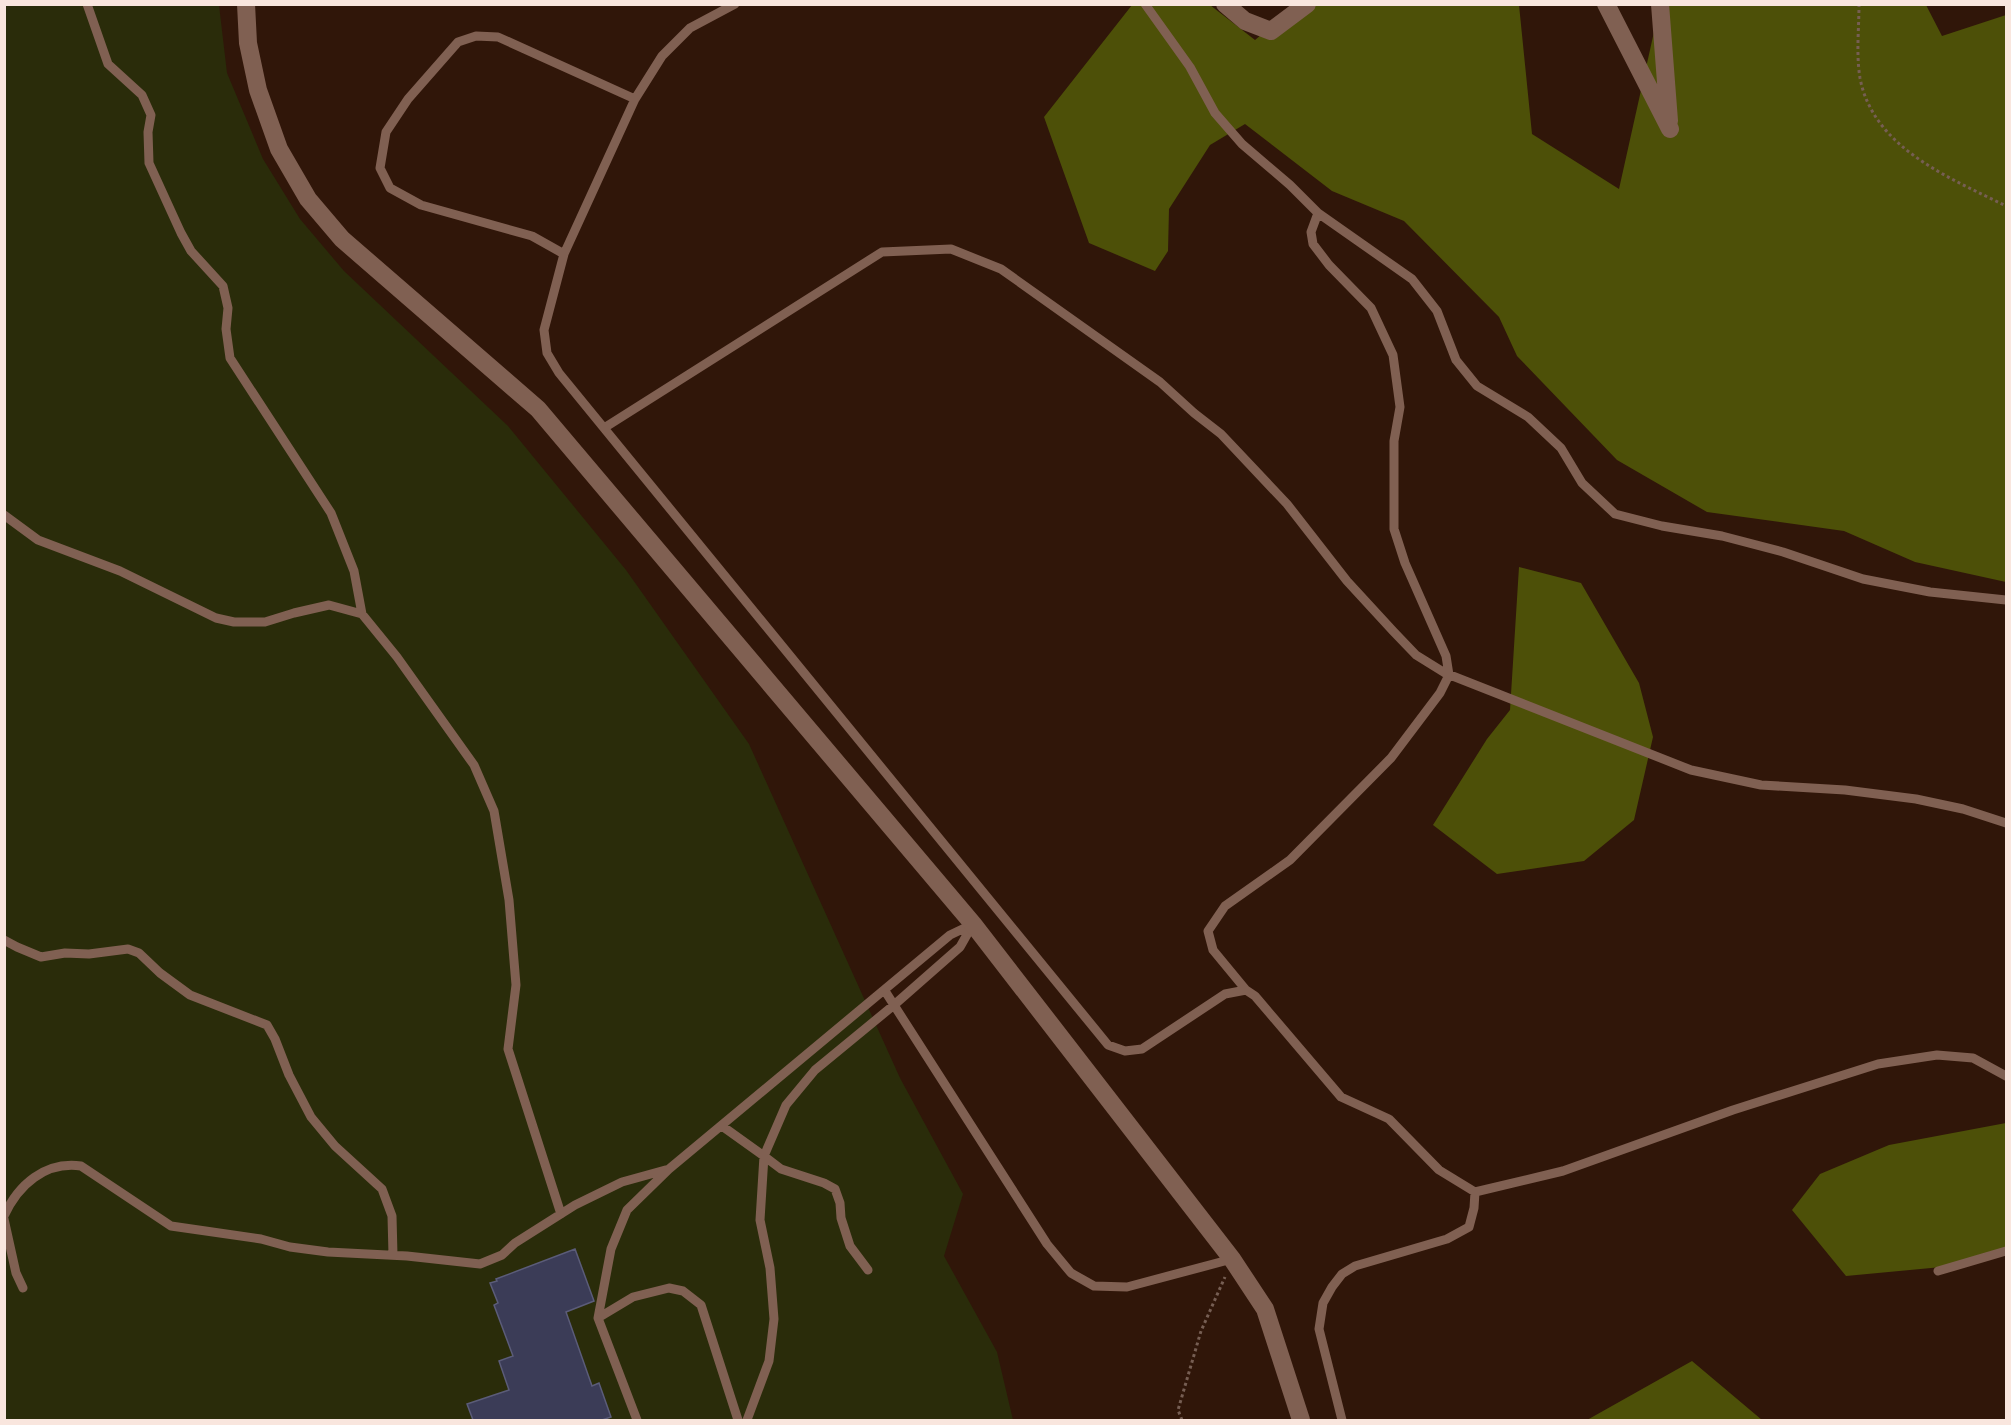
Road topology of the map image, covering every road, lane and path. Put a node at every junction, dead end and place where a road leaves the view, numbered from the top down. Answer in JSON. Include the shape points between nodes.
{"nodes":[{"id":1,"x":87,"y":4,"type":"edge"},
{"id":2,"x":246,"y":4,"type":"edge"},
{"id":3,"x":735,"y":4,"type":"edge"},
{"id":4,"x":1145,"y":4,"type":"edge"},
{"id":5,"x":1225,"y":4,"type":"edge"},
{"id":6,"x":1307,"y":4,"type":"edge"},
{"id":7,"x":1606,"y":4,"type":"edge"},
{"id":8,"x":1660,"y":4,"type":"edge"},
{"id":9,"x":1859,"y":4,"type":"edge"},
{"id":10,"x":635,"y":99,"type":"junction"},
{"id":11,"x":2007,"y":206,"type":"edge"},
{"id":12,"x":1318,"y":213,"type":"junction"},
{"id":13,"x":564,"y":254,"type":"junction"},
{"id":14,"x":604,"y":428,"type":"junction"},
{"id":15,"x":4,"y":515,"type":"edge"},
{"id":16,"x":2007,"y":600,"type":"edge"},
{"id":17,"x":362,"y":614,"type":"junction"},
{"id":18,"x":1449,"y":675,"type":"junction"},
{"id":19,"x":2007,"y":823,"type":"edge"},
{"id":20,"x":973,"y":924,"type":"junction"},
{"id":21,"x":4,"y":940,"type":"edge"},
{"id":22,"x":1246,"y":990,"type":"junction"},
{"id":23,"x":885,"y":991,"type":"junction"},
{"id":24,"x":894,"y":1005,"type":"junction"},
{"id":25,"x":2007,"y":1076,"type":"edge"},
{"id":26,"x":722,"y":1126,"type":"junction"},
{"id":27,"x":764,"y":1156,"type":"junction"},
{"id":28,"x":669,"y":1169,"type":"junction"},
{"id":29,"x":1474,"y":1192,"type":"junction"},
{"id":30,"x":561,"y":1214,"type":"junction"},
{"id":31,"x":4,"y":1218,"type":"edge"},
{"id":32,"x":2007,"y":1251,"type":"edge"},
{"id":33,"x":393,"y":1255,"type":"junction"},
{"id":34,"x":1232,"y":1259,"type":"junction"},
{"id":35,"x":868,"y":1270,"type":"dead end"},
{"id":36,"x":1938,"y":1271,"type":"dead end"},
{"id":37,"x":23,"y":1288,"type":"dead end"},
{"id":38,"x":598,"y":1318,"type":"junction"},
{"id":39,"x":637,"y":1420,"type":"edge"},
{"id":40,"x":738,"y":1420,"type":"edge"},
{"id":41,"x":747,"y":1420,"type":"edge"},
{"id":42,"x":1182,"y":1420,"type":"edge"},
{"id":43,"x":1301,"y":1420,"type":"edge"},
{"id":44,"x":1342,"y":1420,"type":"edge"}],
"edges":[{"from":1,"to":17,"type":"lane","via":[[108,64],[142,95],[151,115],[150,163],[181,233],[191,251],[223,286],[230,358],[331,513],[354,571]]},
{"from":2,"to":20,"type":"street","via":[[248,43],[258,90],[279,149],[308,199],[342,239],[538,409]]},
{"from":3,"to":10,"type":"lane","via":[[690,28],[662,56]]},
{"from":4,"to":12,"type":"lane","via":[[1190,67],[1215,113],[1242,144]]},
{"from":5,"to":6,"type":"street","via":[[1245,21],[1271,31]]},
{"from":7,"to":8,"type":"street","via":[[1670,129]]},
{"from":9,"to":11,"type":"path","via":[[1860,79],[1873,116],[1895,140],[1940,173]]},
{"from":10,"to":13,"type":"lane"},
{"from":10,"to":13,"type":"lane","via":[[498,37],[476,36],[458,42],[408,99],[386,132],[380,168],[390,188],[421,205],[532,236]]},
{"from":12,"to":16,"type":"lane","via":[[1412,279],[1437,311],[1456,360],[1478,386],[1528,417],[1561,448],[1581,483],[1615,514],[1722,536],[1863,579],[1930,592]]},
{"from":12,"to":18,"type":"lane","via":[[1311,232],[1313,244],[1371,308],[1393,355],[1400,407],[1394,441],[1394,529],[1446,656]]},
{"from":13,"to":14,"type":"lane","via":[[544,330],[547,353]]},
{"from":14,"to":18,"type":"lane","via":[[882,252],[951,249],[1001,269],[1160,382],[1221,434],[1287,504],[1347,581],[1416,655]]},
{"from":14,"to":22,"type":"lane","via":[[1108,1045],[1125,1051],[1142,1049],[1226,994]]},
{"from":15,"to":17,"type":"lane","via":[[38,540],[120,571],[216,618],[265,622],[329,605]]},
{"from":17,"to":30,"type":"lane","via":[[474,765],[494,811],[509,900],[516,985],[508,1049]]},
{"from":18,"to":19,"type":"lane","via":[[1691,770],[1761,785],[1916,799]]},
{"from":18,"to":22,"type":"lane","via":[[1391,758],[1290,860],[1225,906],[1214,921],[1208,931],[1213,950]]},
{"from":20,"to":23,"type":"lane","via":[[950,935]]},
{"from":20,"to":24,"type":"lane","via":[[960,947]]},
{"from":20,"to":34,"type":"street"},
{"from":21,"to":33,"type":"lane","via":[[41,957],[139,952],[190,995],[267,1025],[311,1117],[335,1146],[382,1188],[393,1216]]},
{"from":22,"to":29,"type":"lane","via":[[1341,1097],[1389,1119],[1439,1170]]},
{"from":23,"to":24,"type":"lane"},
{"from":23,"to":26,"type":"lane"},
{"from":24,"to":27,"type":"lane","via":[[815,1070],[786,1105]]},
{"from":24,"to":34,"type":"lane","via":[[1047,1244],[1071,1273],[1094,1286],[1126,1287]]},
{"from":25,"to":29,"type":"lane","via":[[1973,1058],[1937,1055],[1878,1064],[1733,1110],[1563,1171]]},
{"from":26,"to":27,"type":"lane"},
{"from":26,"to":28,"type":"lane"},
{"from":27,"to":35,"type":"lane","via":[[781,1169],[835,1189],[850,1245]]},
{"from":27,"to":41,"type":"lane","via":[[760,1220],[770,1268],[774,1319],[769,1361]]},
{"from":28,"to":30,"type":"lane","via":[[622,1182]]},
{"from":28,"to":38,"type":"lane","via":[[627,1210],[611,1249]]},
{"from":29,"to":44,"type":"lane","via":[[1468,1227],[1447,1239],[1355,1266],[1332,1287],[1323,1303],[1319,1329]]},
{"from":30,"to":33,"type":"lane","via":[[515,1243],[502,1256],[480,1264]]},
{"from":31,"to":33,"type":"lane","via":[[12,1200],[28,1182],[49,1168],[67,1164],[81,1166],[171,1226],[328,1252]]},
{"from":31,"to":37,"type":"lane"},
{"from":32,"to":36,"type":"lane"},
{"from":34,"to":42,"type":"path","via":[[1201,1331],[1178,1410]]},
{"from":34,"to":43,"type":"street","via":[[1265,1309]]},
{"from":38,"to":39,"type":"lane"},
{"from":38,"to":40,"type":"lane","via":[[633,1297],[669,1288],[683,1291],[701,1305]]}]}
